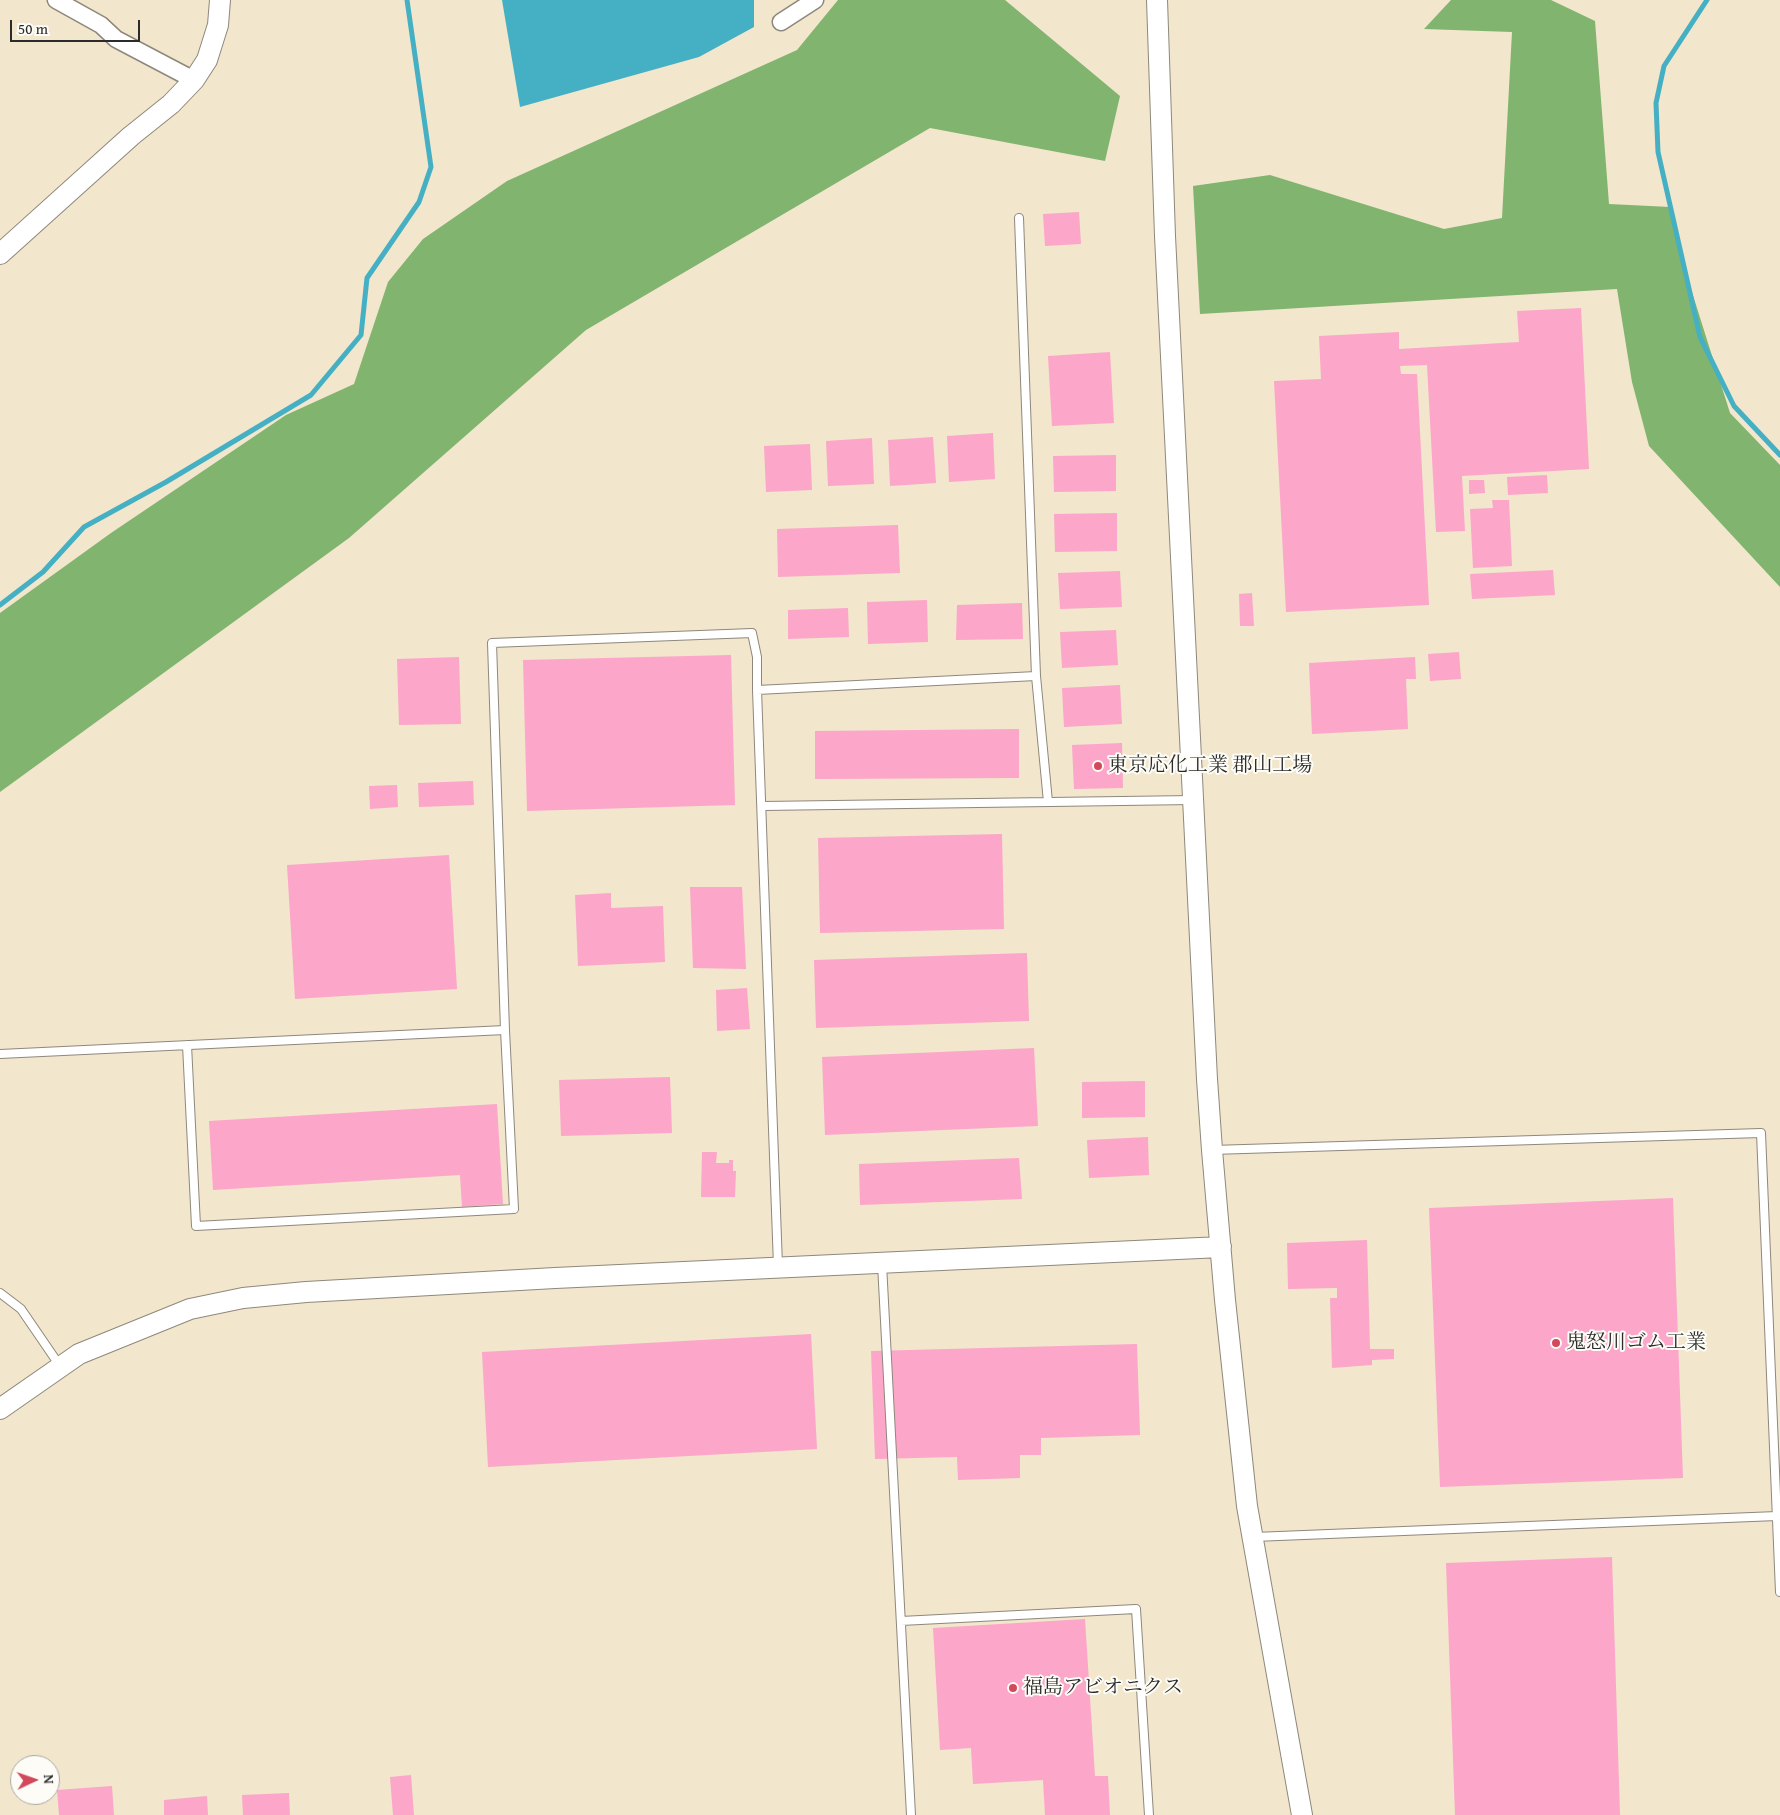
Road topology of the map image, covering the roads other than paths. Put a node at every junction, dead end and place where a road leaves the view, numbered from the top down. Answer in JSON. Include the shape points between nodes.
{"nodes":[{"id":1,"x":56,"y":0,"type":"edge"},
{"id":2,"x":220,"y":0,"type":"edge"},
{"id":3,"x":815,"y":0,"type":"edge"},
{"id":4,"x":1157,"y":0,"type":"edge"},
{"id":5,"x":781,"y":22,"type":"dead end"},
{"id":6,"x":194,"y":80,"type":"junction"},
{"id":7,"x":1019,"y":218,"type":"dead end"},
{"id":8,"x":0,"y":254,"type":"edge"},
{"id":9,"x":1036,"y":676,"type":"junction"},
{"id":10,"x":757,"y":690,"type":"junction"},
{"id":11,"x":1194,"y":800,"type":"junction"},
{"id":12,"x":1048,"y":802,"type":"junction"},
{"id":13,"x":763,"y":806,"type":"junction"},
{"id":14,"x":505,"y":1030,"type":"junction"},
{"id":15,"x":187,"y":1045,"type":"junction"},
{"id":16,"x":0,"y":1054,"type":"edge"},
{"id":17,"x":1212,"y":1150,"type":"junction"},
{"id":18,"x":1220,"y":1247,"type":"junction"},
{"id":19,"x":882,"y":1264,"type":"junction"},
{"id":20,"x":778,"y":1268,"type":"junction"},
{"id":21,"x":0,"y":1293,"type":"edge"},
{"id":22,"x":60,"y":1366,"type":"junction"},
{"id":23,"x":0,"y":1409,"type":"edge"},
{"id":24,"x":1777,"y":1516,"type":"junction"},
{"id":25,"x":1252,"y":1537,"type":"junction"},
{"id":26,"x":1780,"y":1592,"type":"edge"},
{"id":27,"x":901,"y":1621,"type":"junction"},
{"id":28,"x":911,"y":1815,"type":"edge"},
{"id":29,"x":1149,"y":1815,"type":"edge"},
{"id":30,"x":1302,"y":1815,"type":"edge"}],
"edges":[{"from":1,"to":6,"type":"street","via":[[101,25],[116,39]]},
{"from":2,"to":6,"type":"street","via":[[218,25],[207,60]]},
{"from":3,"to":5,"type":"street"},
{"from":4,"to":11,"type":"street"},
{"from":6,"to":8,"type":"street","via":[[171,104]]},
{"from":7,"to":9,"type":"lane"},
{"from":9,"to":10,"type":"lane"},
{"from":9,"to":12,"type":"lane"},
{"from":10,"to":13,"type":"lane"},
{"from":10,"to":14,"type":"lane","via":[[752,633],[492,643]]},
{"from":11,"to":12,"type":"lane"},
{"from":11,"to":17,"type":"street"},
{"from":12,"to":13,"type":"lane"},
{"from":13,"to":20,"type":"lane"},
{"from":14,"to":15,"type":"lane"},
{"from":14,"to":15,"type":"lane","via":[[514,1209],[196,1226]]},
{"from":15,"to":16,"type":"lane"},
{"from":17,"to":18,"type":"street"},
{"from":17,"to":24,"type":"lane","via":[[1762,1133]]},
{"from":18,"to":19,"type":"street"},
{"from":18,"to":25,"type":"street"},
{"from":19,"to":20,"type":"street"},
{"from":19,"to":27,"type":"lane"},
{"from":20,"to":22,"type":"street","via":[[243,1298],[190,1310],[148,1325],[79,1354]]},
{"from":21,"to":22,"type":"lane","via":[[21,1309]]},
{"from":22,"to":23,"type":"street"},
{"from":24,"to":25,"type":"lane"},
{"from":24,"to":26,"type":"lane"},
{"from":25,"to":30,"type":"street"},
{"from":27,"to":28,"type":"lane"},
{"from":27,"to":29,"type":"lane","via":[[1136,1609]]}]}
